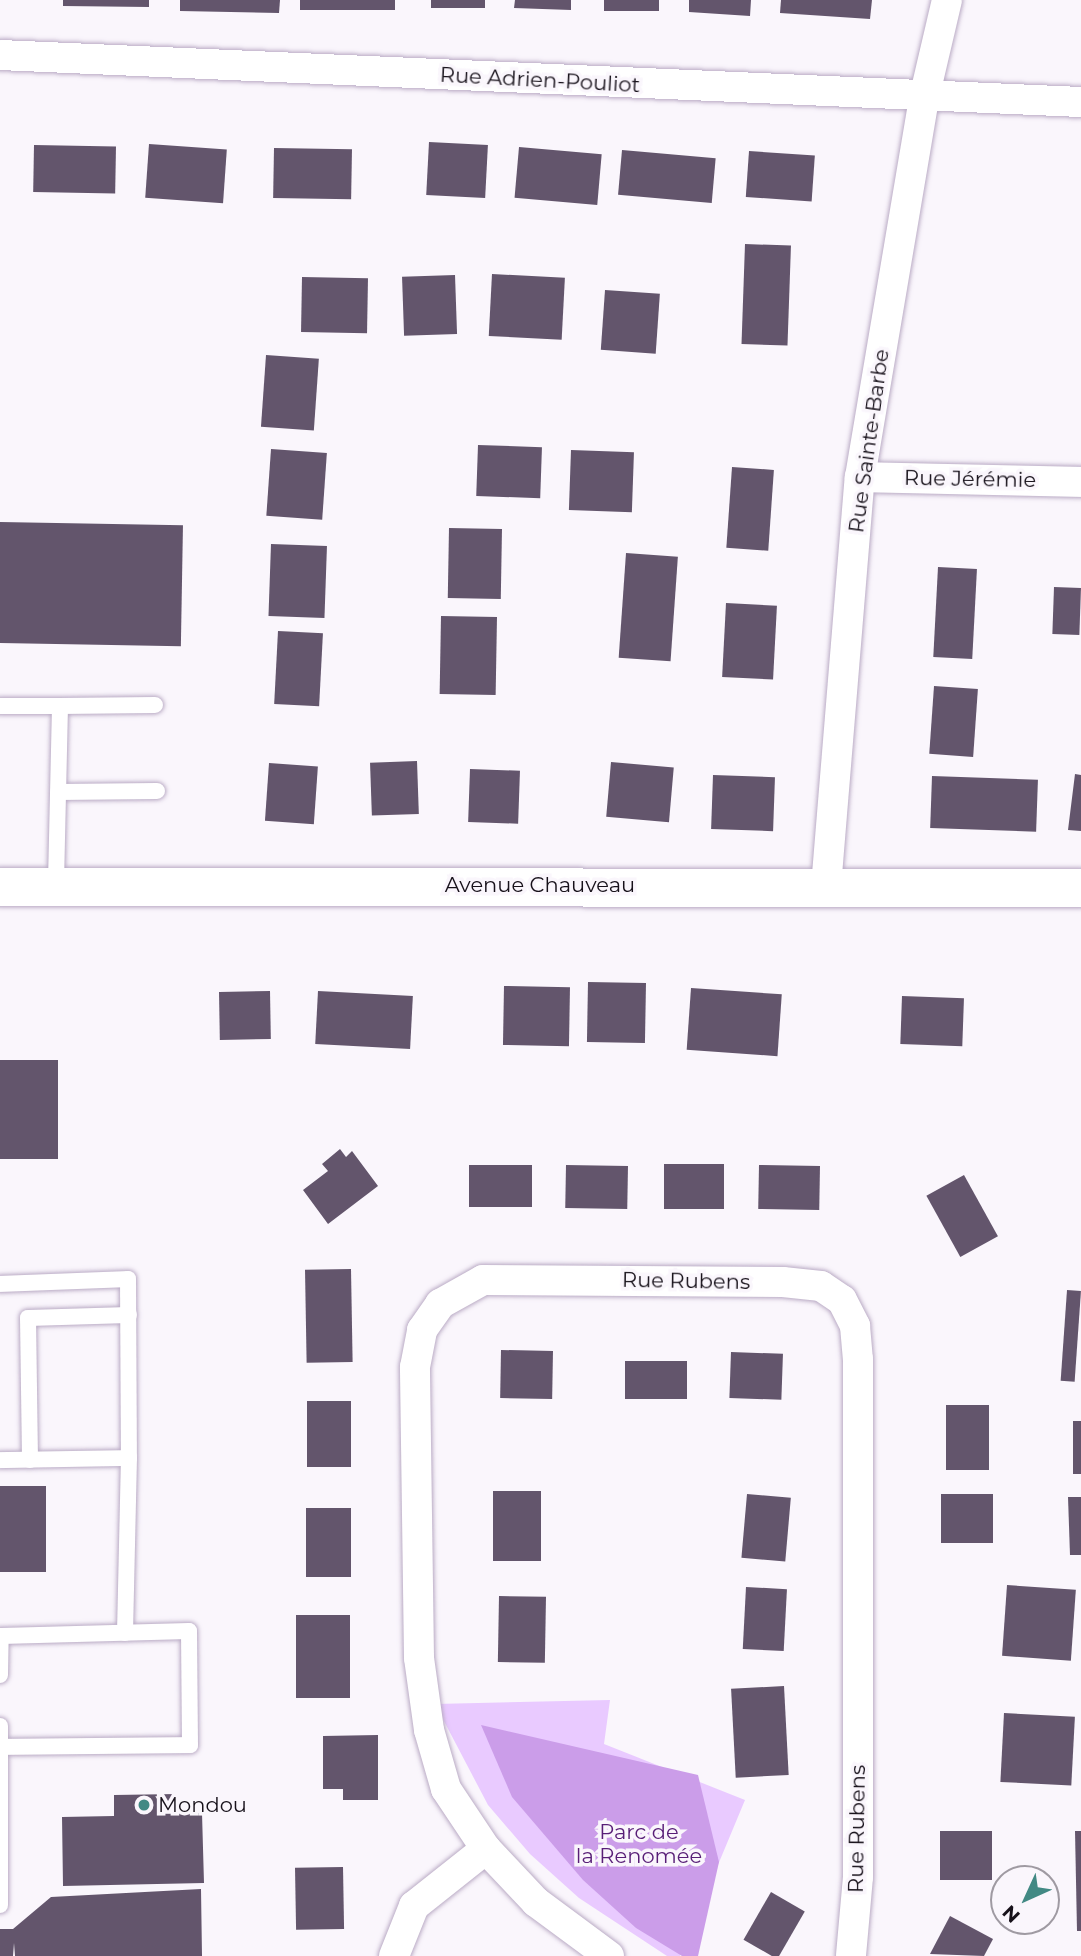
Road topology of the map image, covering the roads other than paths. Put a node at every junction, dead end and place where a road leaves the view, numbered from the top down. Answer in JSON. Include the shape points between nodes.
{"nodes":[{"id":1,"x":947,"y":0,"type":"edge"},
{"id":2,"x":0,"y":55,"type":"edge"},
{"id":3,"x":923,"y":99,"type":"junction"},
{"id":4,"x":1081,"y":102,"type":"edge"},
{"id":5,"x":860,"y":477,"type":"junction"},
{"id":6,"x":1081,"y":482,"type":"edge"},
{"id":7,"x":155,"y":705,"type":"dead end"},
{"id":8,"x":0,"y":706,"type":"edge"},
{"id":9,"x":60,"y":706,"type":"junction"},
{"id":10,"x":157,"y":791,"type":"dead end"},
{"id":11,"x":58,"y":792,"type":"junction"},
{"id":12,"x":56,"y":885,"type":"junction"},
{"id":13,"x":0,"y":887,"type":"edge"},
{"id":14,"x":826,"y":887,"type":"junction"},
{"id":15,"x":1081,"y":888,"type":"edge"},
{"id":16,"x":0,"y":1284,"type":"edge"},
{"id":17,"x":129,"y":1315,"type":"junction"},
{"id":18,"x":130,"y":1458,"type":"junction"},
{"id":19,"x":0,"y":1460,"type":"edge"},
{"id":20,"x":30,"y":1460,"type":"junction"},
{"id":21,"x":125,"y":1633,"type":"junction"},
{"id":22,"x":0,"y":1675,"type":"edge"},
{"id":23,"x":0,"y":1726,"type":"edge"},
{"id":24,"x":0,"y":1747,"type":"edge"},
{"id":25,"x":486,"y":1849,"type":"junction"},
{"id":26,"x":0,"y":1905,"type":"edge"},
{"id":27,"x":394,"y":1956,"type":"edge"},
{"id":28,"x":609,"y":1956,"type":"edge"},
{"id":29,"x":851,"y":1956,"type":"edge"}],
"edges":[{"from":1,"to":3,"type":"street","name":"Rue Sainte-Barbe"},
{"from":2,"to":3,"type":"street","name":"Rue Adrien-Pouliot"},
{"from":3,"to":4,"type":"street","name":"Rue Adrien-Pouliot"},
{"from":3,"to":5,"type":"street","name":"Rue Sainte-Barbe"},
{"from":5,"to":6,"type":"street","name":"Rue Jérémie"},
{"from":5,"to":14,"type":"street","name":"Rue Sainte-Barbe"},
{"from":7,"to":9,"type":"lane"},
{"from":8,"to":9,"type":"lane"},
{"from":9,"to":11,"type":"lane"},
{"from":10,"to":11,"type":"lane"},
{"from":11,"to":12,"type":"lane"},
{"from":12,"to":13,"type":"street","name":"Avenue Chauveau"},
{"from":12,"to":14,"type":"street","name":"Avenue Chauveau"},
{"from":14,"to":15,"type":"street","name":"Avenue Chauveau"},
{"from":16,"to":17,"type":"lane","via":[[128,1279]]},
{"from":17,"to":18,"type":"lane"},
{"from":17,"to":20,"type":"lane","via":[[28,1318]]},
{"from":18,"to":20,"type":"lane"},
{"from":18,"to":21,"type":"lane"},
{"from":19,"to":20,"type":"lane"},
{"from":21,"to":22,"type":"lane","via":[[1,1636]]},
{"from":21,"to":24,"type":"lane","via":[[189,1631],[190,1745]]},
{"from":23,"to":24,"type":"lane"},
{"from":24,"to":26,"type":"lane"},
{"from":25,"to":27,"type":"street","via":[[414,1906]]},
{"from":25,"to":28,"type":"street","name":"Rue Rubens","via":[[536,1902]]},
{"from":25,"to":29,"type":"street","name":"Rue Rubens","via":[[446,1789],[419,1658],[415,1367],[422,1330],[440,1304],[483,1280],[821,1286],[842,1300],[855,1326],[858,1359],[858,1877]]}]}
